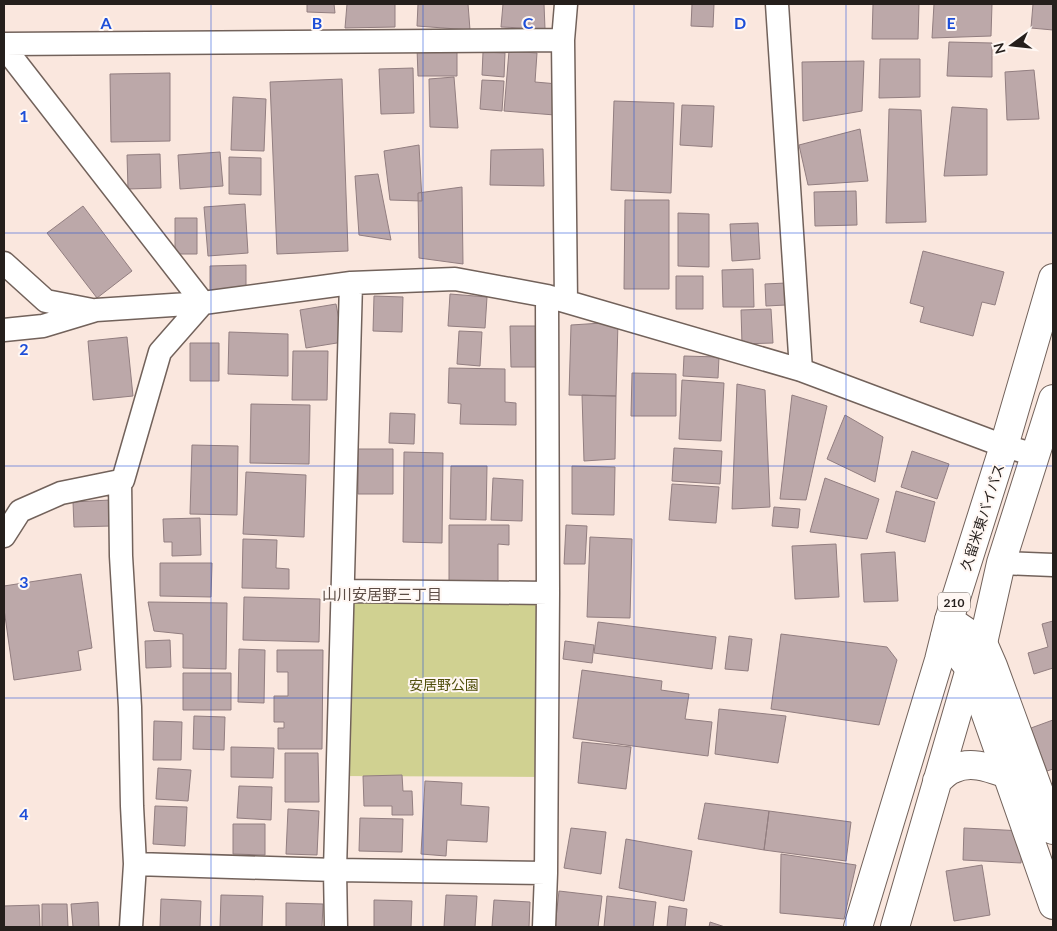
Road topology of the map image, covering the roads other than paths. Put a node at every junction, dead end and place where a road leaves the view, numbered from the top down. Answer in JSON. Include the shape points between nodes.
{"nodes":[{"id":1,"x":566,"y":4,"type":"edge"},
{"id":2,"x":777,"y":4,"type":"edge"},
{"id":3,"x":563,"y":40,"type":"junction"},
{"id":4,"x":4,"y":46,"type":"edge"},
{"id":5,"x":4,"y":263,"type":"edge"},
{"id":6,"x":1053,"y":278,"type":"edge"},
{"id":7,"x":351,"y":283,"type":"junction"},
{"id":8,"x":557,"y":298,"type":"junction"},
{"id":9,"x":203,"y":303,"type":"junction"},
{"id":10,"x":96,"y":310,"type":"junction"},
{"id":11,"x":4,"y":330,"type":"edge"},
{"id":12,"x":801,"y":370,"type":"junction"},
{"id":13,"x":1053,"y":399,"type":"edge"},
{"id":14,"x":1004,"y":446,"type":"junction"},
{"id":15,"x":1036,"y":455,"type":"junction"},
{"id":16,"x":120,"y":481,"type":"junction"},
{"id":17,"x":4,"y":536,"type":"edge"},
{"id":18,"x":1001,"y":563,"type":"junction"},
{"id":19,"x":1053,"y":566,"type":"edge"},
{"id":20,"x":342,"y":591,"type":"junction"},
{"id":21,"x":548,"y":593,"type":"junction"},
{"id":22,"x":947,"y":629,"type":"junction"},
{"id":23,"x":983,"y":643,"type":"junction"},
{"id":24,"x":970,"y":669,"type":"junction"},
{"id":25,"x":1007,"y":774,"type":"junction"},
{"id":26,"x":937,"y":781,"type":"junction"},
{"id":27,"x":1053,"y":830,"type":"edge"},
{"id":28,"x":135,"y":864,"type":"junction"},
{"id":29,"x":335,"y":870,"type":"junction"},
{"id":30,"x":546,"y":873,"type":"junction"},
{"id":31,"x":1053,"y":905,"type":"edge"},
{"id":32,"x":131,"y":927,"type":"edge"},
{"id":33,"x":336,"y":927,"type":"edge"},
{"id":34,"x":544,"y":927,"type":"edge"},
{"id":35,"x":858,"y":927,"type":"edge"},
{"id":36,"x":895,"y":927,"type":"edge"}],
"edges":[{"from":1,"to":3,"type":"street"},
{"from":2,"to":12,"type":"street"},
{"from":3,"to":4,"type":"street"},
{"from":3,"to":8,"type":"street"},
{"from":4,"to":9,"type":"street"},
{"from":5,"to":10,"type":"street","via":[[46,301]]},
{"from":6,"to":14,"type":"main road","name":"久留米東バイパス","number":"210"},
{"from":7,"to":8,"type":"street","via":[[455,279]]},
{"from":7,"to":9,"type":"street"},
{"from":7,"to":20,"type":"street"},
{"from":8,"to":12,"type":"street"},
{"from":8,"to":21,"type":"street"},
{"from":9,"to":10,"type":"street"},
{"from":9,"to":16,"type":"street","via":[[160,352],[123,480]]},
{"from":10,"to":11,"type":"street","via":[[43,326]]},
{"from":12,"to":14,"type":"street"},
{"from":13,"to":15,"type":"main road","number":"210"},
{"from":14,"to":15,"type":"street"},
{"from":14,"to":22,"type":"main road","name":"久留米東バイパス","number":"210"},
{"from":15,"to":18,"type":"main road","number":"210"},
{"from":16,"to":17,"type":"street","via":[[61,493],[20,511]]},
{"from":16,"to":28,"type":"street"},
{"from":18,"to":19,"type":"street"},
{"from":18,"to":23,"type":"main road","number":"210"},
{"from":20,"to":21,"type":"street"},
{"from":20,"to":29,"type":"street"},
{"from":21,"to":30,"type":"street"},
{"from":22,"to":23,"type":"main road"},
{"from":22,"to":24,"type":"main road"},
{"from":22,"to":35,"type":"main road","name":"久留米東バイパス","number":"210"},
{"from":23,"to":24,"type":"main road","number":"210"},
{"from":23,"to":27,"type":"main road"},
{"from":24,"to":25,"type":"main road"},
{"from":24,"to":26,"type":"main road","number":"210"},
{"from":25,"to":26,"type":"main road","via":[[969,765],[952,769]]},
{"from":25,"to":31,"type":"main road"},
{"from":26,"to":36,"type":"main road","number":"210"},
{"from":28,"to":29,"type":"street"},
{"from":28,"to":32,"type":"street"},
{"from":29,"to":30,"type":"street"},
{"from":29,"to":33,"type":"street"},
{"from":30,"to":34,"type":"street"}]}
